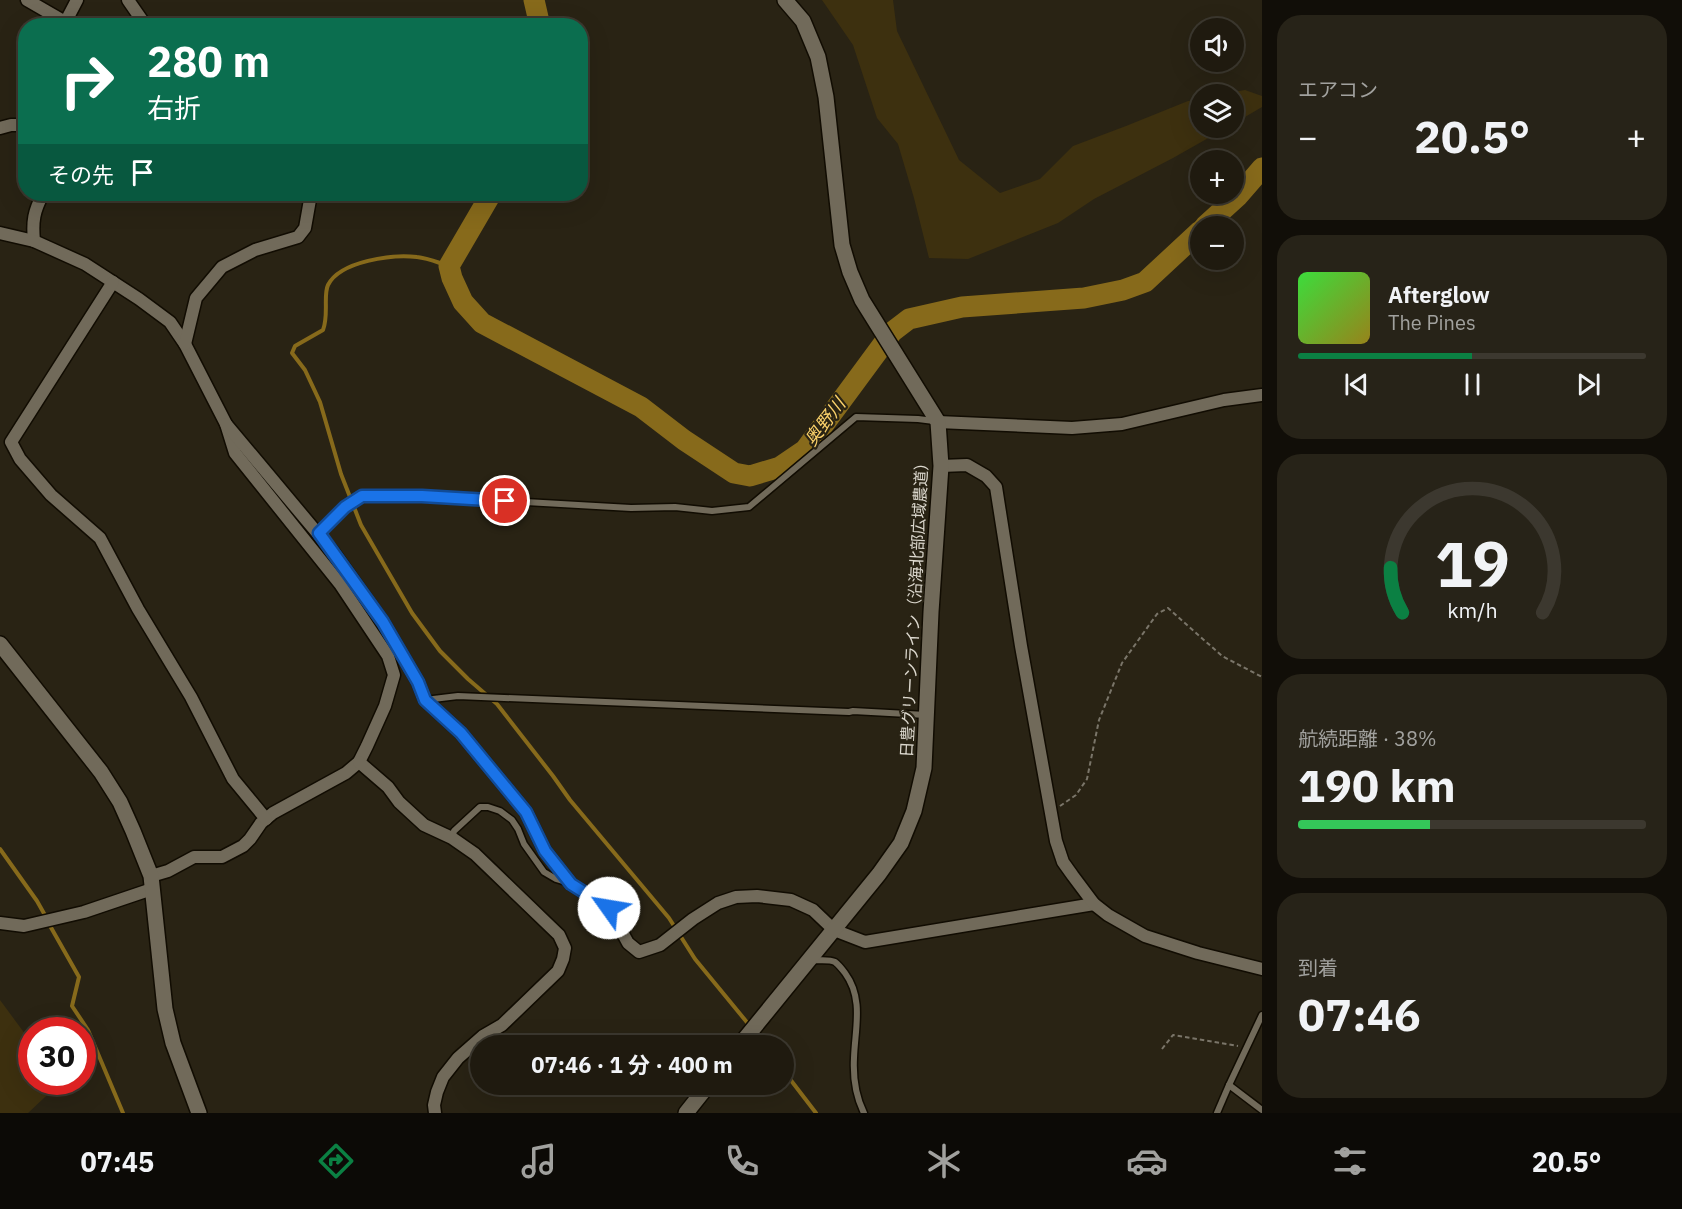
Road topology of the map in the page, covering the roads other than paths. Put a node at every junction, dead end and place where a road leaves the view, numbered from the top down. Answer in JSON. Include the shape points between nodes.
{"nodes":[{"id":1,"x":27,"y":0,"type":"edge"},
{"id":2,"x":77,"y":0,"type":"edge"},
{"id":3,"x":128,"y":0,"type":"edge"},
{"id":4,"x":785,"y":0,"type":"edge"},
{"id":5,"x":58,"y":18,"type":"edge"},
{"id":6,"x":70,"y":18,"type":"edge"},
{"id":7,"x":140,"y":18,"type":"edge"},
{"id":8,"x":18,"y":126,"type":"edge"},
{"id":9,"x":0,"y":128,"type":"edge"},
{"id":10,"x":39,"y":201,"type":"edge"},
{"id":11,"x":310,"y":201,"type":"edge"},
{"id":12,"x":0,"y":233,"type":"edge"},
{"id":13,"x":34,"y":241,"type":"junction"},
{"id":14,"x":113,"y":282,"type":"junction"},
{"id":15,"x":185,"y":344,"type":"junction"},
{"id":16,"x":1262,"y":395,"type":"edge"},
{"id":17,"x":938,"y":422,"type":"junction"},
{"id":18,"x":226,"y":424,"type":"junction"},
{"id":19,"x":941,"y":466,"type":"junction"},
{"id":20,"x":319,"y":533,"type":"junction"},
{"id":21,"x":0,"y":644,"type":"edge"},
{"id":22,"x":425,"y":700,"type":"junction"},
{"id":23,"x":927,"y":715,"type":"junction"},
{"id":24,"x":359,"y":762,"type":"junction"},
{"id":25,"x":266,"y":819,"type":"junction"},
{"id":26,"x":452,"y":838,"type":"junction"},
{"id":27,"x":151,"y":883,"type":"junction"},
{"id":28,"x":571,"y":884,"type":"junction"},
{"id":29,"x":1094,"y":904,"type":"junction"},
{"id":30,"x":0,"y":923,"type":"edge"},
{"id":31,"x":834,"y":930,"type":"junction"},
{"id":32,"x":809,"y":960,"type":"junction"},
{"id":33,"x":1262,"y":969,"type":"edge"},
{"id":34,"x":1262,"y":1015,"type":"edge"},
{"id":35,"x":748,"y":1035,"type":"edge"},
{"id":36,"x":1229,"y":1085,"type":"junction"},
{"id":37,"x":700,"y":1095,"type":"edge"},
{"id":38,"x":1262,"y":1110,"type":"edge"},
{"id":39,"x":199,"y":1113,"type":"edge"},
{"id":40,"x":435,"y":1113,"type":"edge"},
{"id":41,"x":686,"y":1113,"type":"edge"},
{"id":42,"x":864,"y":1113,"type":"edge"},
{"id":43,"x":1217,"y":1113,"type":"edge"}],
"edges":[{"from":1,"to":5,"type":"street"},
{"from":2,"to":6,"type":"street"},
{"from":3,"to":7,"type":"street"},
{"from":4,"to":17,"type":"street","name":"日豊グリーンライン（沿海北部広域農道）","via":[[803,21],[818,57],[842,245],[850,272],[862,300]]},
{"from":8,"to":9,"type":"street"},
{"from":10,"to":13,"type":"street","via":[[32,224]]},
{"from":11,"to":15,"type":"street","via":[[298,237],[255,250],[222,267],[196,298]]},
{"from":12,"to":13,"type":"street"},
{"from":13,"to":14,"type":"street","via":[[85,264]]},
{"from":14,"to":15,"type":"street","via":[[170,322]]},
{"from":14,"to":25,"type":"street","via":[[11,442],[20,459],[51,495],[100,538],[233,779]]},
{"from":15,"to":18,"type":"street"},
{"from":16,"to":17,"type":"street","via":[[1122,424],[1072,429]]},
{"from":17,"to":19,"type":"street","name":"日豊グリーンライン（沿海北部広域農道）"},
{"from":17,"to":20,"type":"lane","via":[[856,417],[749,507],[711,511],[362,496]]},
{"from":18,"to":20,"type":"street"},
{"from":18,"to":24,"type":"street","via":[[235,453],[340,584],[388,656],[394,675],[391,688]]},
{"from":19,"to":23,"type":"street","name":"日豊グリーンライン（沿海北部広域農道）"},
{"from":19,"to":29,"type":"street","via":[[967,465],[996,487],[1056,841],[1063,862]]},
{"from":20,"to":22,"type":"street","via":[[383,622]]},
{"from":21,"to":27,"type":"street","via":[[120,802]]},
{"from":22,"to":23,"type":"lane","via":[[479,696]]},
{"from":22,"to":28,"type":"street","via":[[461,733],[526,812],[545,851]]},
{"from":23,"to":31,"type":"street","name":"日豊グリーンライン（沿海北部広域農道）","via":[[924,768],[914,811],[901,843]]},
{"from":24,"to":25,"type":"street"},
{"from":24,"to":26,"type":"street","via":[[424,825]]},
{"from":25,"to":27,"type":"street","via":[[243,846],[222,857],[195,857]]},
{"from":26,"to":28,"type":"lane","via":[[454,831],[480,807],[494,809],[512,820],[544,872]]},
{"from":26,"to":40,"type":"street","via":[[475,854],[559,935],[565,948],[558,971],[502,1025],[458,1058],[443,1077]]},
{"from":27,"to":30,"type":"street","via":[[84,912],[24,926]]},
{"from":27,"to":39,"type":"street","via":[[165,1009],[173,1044]]},
{"from":28,"to":31,"type":"street","via":[[609,908],[628,943],[639,952],[660,945],[718,903],[736,897],[791,900],[813,910]]},
{"from":29,"to":31,"type":"street","via":[[865,942]]},
{"from":29,"to":33,"type":"street","via":[[1144,936]]},
{"from":31,"to":32,"type":"street","name":"日豊グリーンライン（沿海北部広域農道）"},
{"from":32,"to":35,"type":"street","name":"日豊グリーンライン（沿海北部広域農道）"},
{"from":32,"to":42,"type":"lane","via":[[834,961],[851,982],[858,1018],[855,1084]]},
{"from":34,"to":36,"type":"lane"},
{"from":36,"to":38,"type":"lane"},
{"from":36,"to":43,"type":"lane"},
{"from":37,"to":41,"type":"street"}]}
